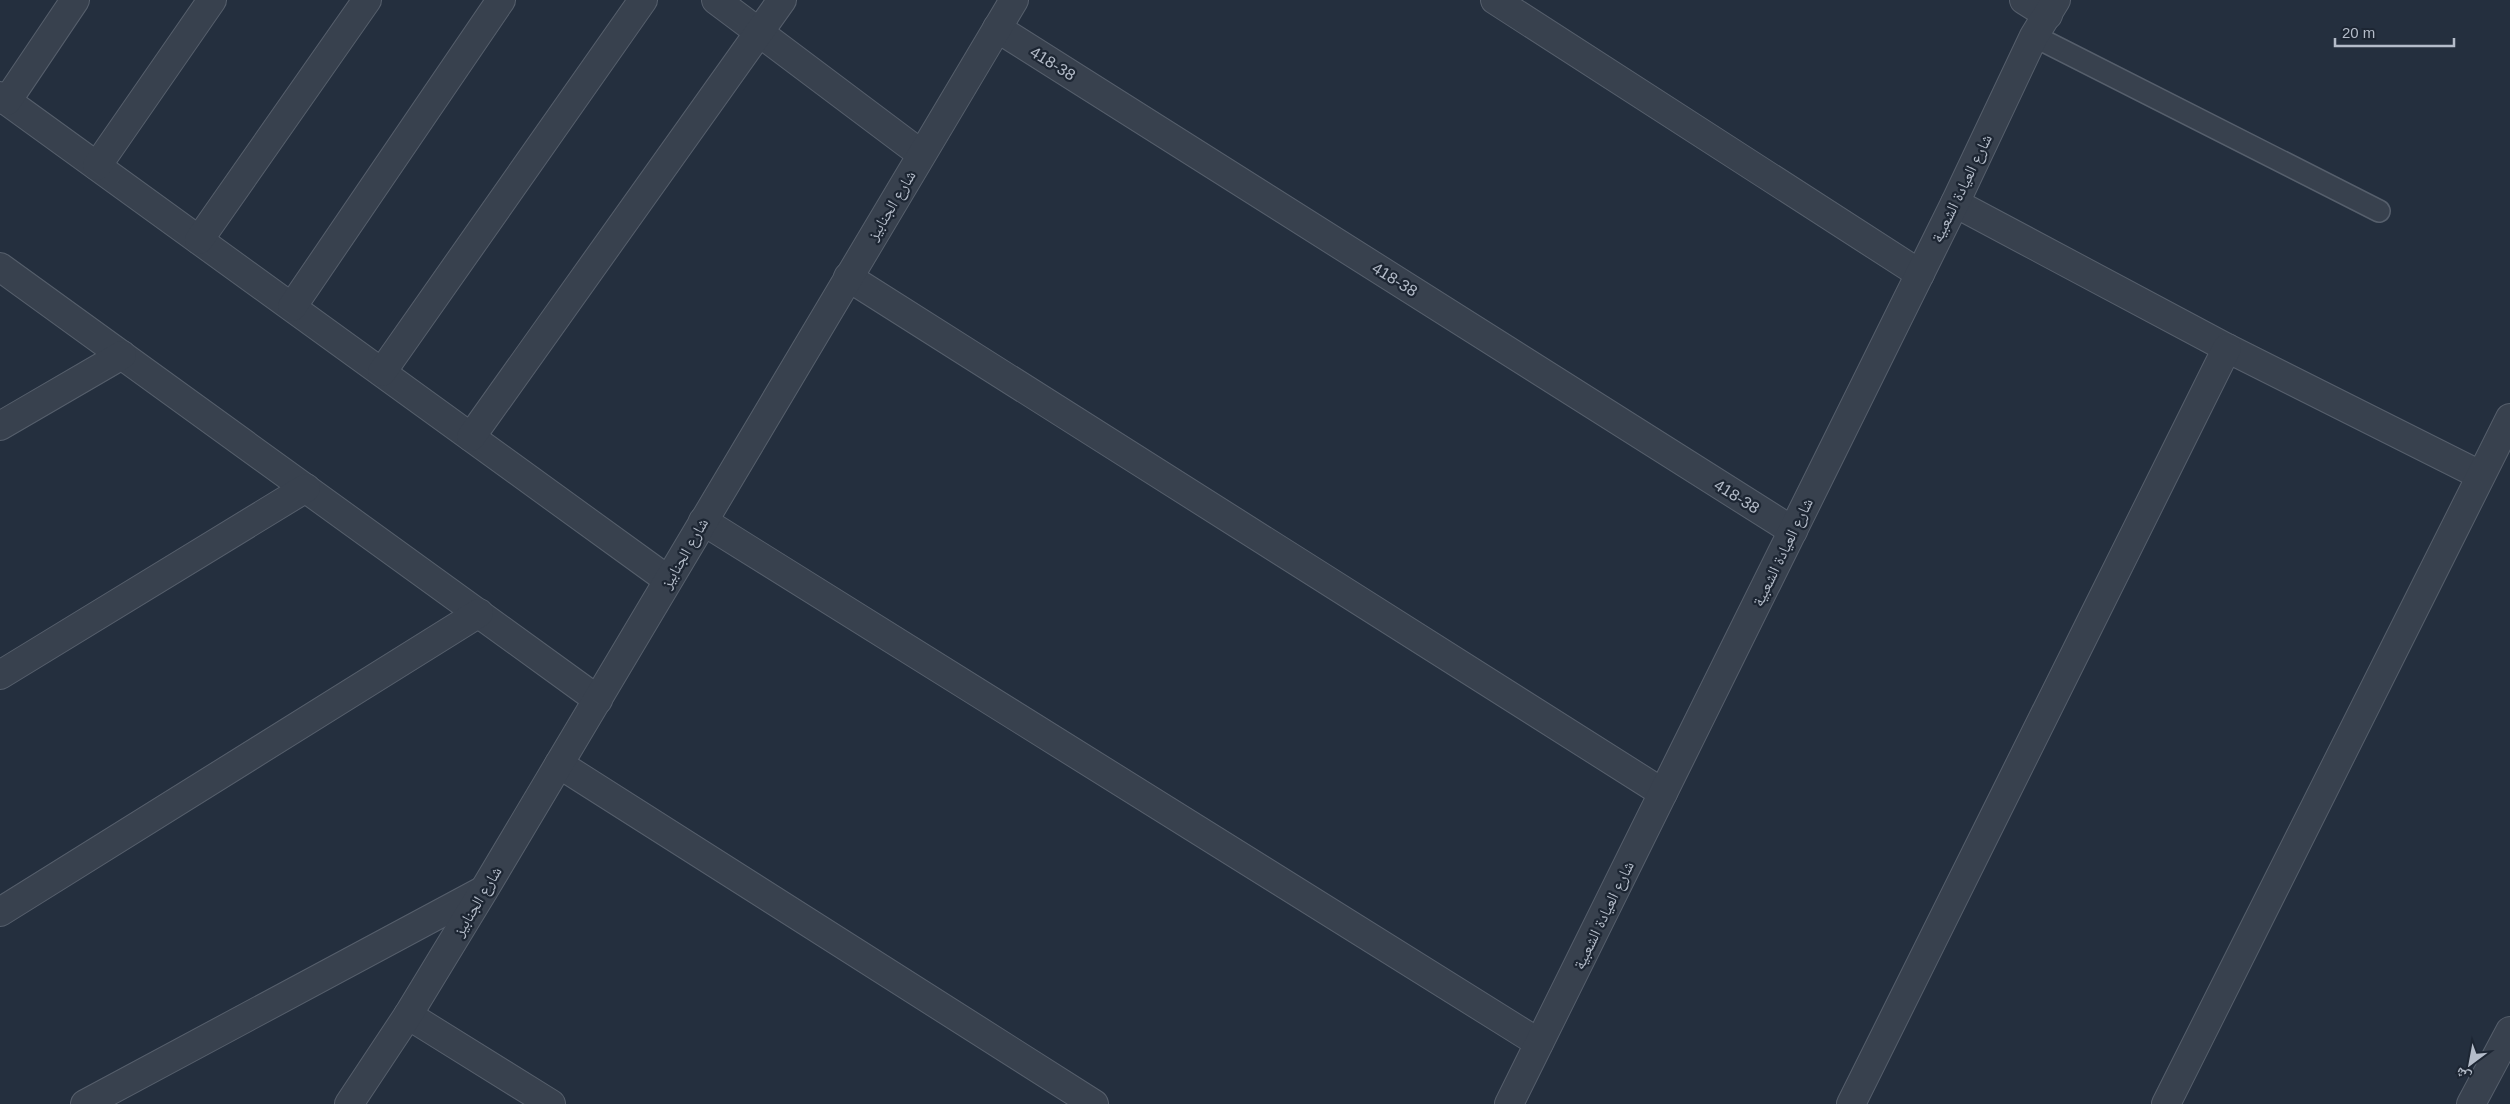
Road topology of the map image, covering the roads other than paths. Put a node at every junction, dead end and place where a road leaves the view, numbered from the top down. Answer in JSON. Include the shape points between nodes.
{"nodes":[{"id":1,"x":75,"y":0,"type":"edge"},
{"id":2,"x":212,"y":0,"type":"edge"},
{"id":3,"x":367,"y":0,"type":"edge"},
{"id":4,"x":501,"y":0,"type":"edge"},
{"id":5,"x":643,"y":0,"type":"edge"},
{"id":6,"x":716,"y":0,"type":"edge"},
{"id":7,"x":782,"y":0,"type":"edge"},
{"id":8,"x":1014,"y":0,"type":"edge"},
{"id":9,"x":1495,"y":0,"type":"edge"},
{"id":10,"x":2024,"y":0,"type":"edge"},
{"id":11,"x":2046,"y":17,"type":"edge"},
{"id":12,"x":997,"y":28,"type":"junction"},
{"id":13,"x":759,"y":32,"type":"junction"},
{"id":14,"x":4,"y":99,"type":"edge"},
{"id":15,"x":921,"y":154,"type":"junction"},
{"id":16,"x":97,"y":166,"type":"junction"},
{"id":17,"x":1955,"y":203,"type":"junction"},
{"id":18,"x":2379,"y":211,"type":"dead end"},
{"id":19,"x":199,"y":240,"type":"junction"},
{"id":20,"x":0,"y":267,"type":"edge"},
{"id":21,"x":1920,"y":274,"type":"junction"},
{"id":22,"x":848,"y":277,"type":"junction"},
{"id":23,"x":292,"y":308,"type":"junction"},
{"id":24,"x":2226,"y":348,"type":"junction"},
{"id":25,"x":122,"y":355,"type":"junction"},
{"id":26,"x":382,"y":372,"type":"junction"},
{"id":27,"x":2510,"y":418,"type":"edge"},
{"id":28,"x":0,"y":426,"type":"edge"},
{"id":29,"x":471,"y":437,"type":"junction"},
{"id":30,"x":2480,"y":475,"type":"junction"},
{"id":31,"x":306,"y":488,"type":"junction"},
{"id":32,"x":702,"y":521,"type":"junction"},
{"id":33,"x":1793,"y":531,"type":"junction"},
{"id":34,"x":668,"y":580,"type":"junction"},
{"id":35,"x":479,"y":613,"type":"junction"},
{"id":36,"x":0,"y":675,"type":"edge"},
{"id":37,"x":598,"y":700,"type":"junction"},
{"id":38,"x":559,"y":764,"type":"junction"},
{"id":39,"x":1664,"y":793,"type":"junction"},
{"id":40,"x":484,"y":890,"type":"junction"},
{"id":41,"x":0,"y":912,"type":"edge"},
{"id":42,"x":408,"y":1015,"type":"junction"},
{"id":43,"x":2510,"y":1031,"type":"edge"},
{"id":44,"x":1539,"y":1043,"type":"junction"},
{"id":45,"x":85,"y":1104,"type":"edge"},
{"id":46,"x":349,"y":1104,"type":"edge"},
{"id":47,"x":551,"y":1104,"type":"edge"},
{"id":48,"x":1094,"y":1104,"type":"edge"},
{"id":49,"x":1509,"y":1104,"type":"edge"},
{"id":50,"x":1851,"y":1104,"type":"edge"},
{"id":51,"x":2166,"y":1104,"type":"edge"},
{"id":52,"x":2471,"y":1104,"type":"edge"}],
"edges":[{"from":1,"to":14,"type":"street"},
{"from":2,"to":16,"type":"street"},
{"from":3,"to":19,"type":"street"},
{"from":4,"to":23,"type":"street"},
{"from":5,"to":26,"type":"street"},
{"from":6,"to":13,"type":"street"},
{"from":7,"to":13,"type":"street"},
{"from":8,"to":12,"type":"street","name":"شارع الجنابيز"},
{"from":9,"to":21,"type":"street"},
{"from":10,"to":11,"type":"street"},
{"from":11,"to":17,"type":"street","name":"شارع العيادة الشعبية"},
{"from":11,"to":18,"type":"lane"},
{"from":12,"to":15,"type":"street","name":"شارع الجنابيز"},
{"from":12,"to":33,"type":"street","name":"418-38"},
{"from":13,"to":15,"type":"street"},
{"from":13,"to":29,"type":"street"},
{"from":14,"to":16,"type":"street"},
{"from":15,"to":22,"type":"street","name":"شارع الجنابيز"},
{"from":16,"to":19,"type":"street"},
{"from":17,"to":21,"type":"street","name":"شارع العيادة الشعبية"},
{"from":17,"to":24,"type":"street"},
{"from":19,"to":23,"type":"street"},
{"from":20,"to":25,"type":"street"},
{"from":21,"to":33,"type":"street","name":"شارع العيادة الشعبية"},
{"from":22,"to":32,"type":"street","name":"شارع الجنابيز"},
{"from":22,"to":39,"type":"street"},
{"from":23,"to":26,"type":"street"},
{"from":24,"to":30,"type":"street"},
{"from":24,"to":50,"type":"street"},
{"from":25,"to":28,"type":"street"},
{"from":25,"to":31,"type":"street"},
{"from":26,"to":29,"type":"street"},
{"from":27,"to":30,"type":"street"},
{"from":29,"to":34,"type":"street"},
{"from":30,"to":51,"type":"street"},
{"from":31,"to":35,"type":"street"},
{"from":31,"to":36,"type":"street"},
{"from":32,"to":34,"type":"street","name":"شارع الجنابيز"},
{"from":32,"to":44,"type":"street"},
{"from":33,"to":39,"type":"street","name":"شارع العيادة الشعبية"},
{"from":34,"to":37,"type":"street","name":"شارع الجنابيز"},
{"from":35,"to":37,"type":"street"},
{"from":35,"to":41,"type":"street"},
{"from":37,"to":38,"type":"street","name":"شارع الجنابيز"},
{"from":38,"to":40,"type":"street","name":"شارع الجنابيز"},
{"from":38,"to":48,"type":"street"},
{"from":39,"to":44,"type":"street","name":"شارع العيادة الشعبية"},
{"from":40,"to":42,"type":"street","name":"شارع الجنابيز"},
{"from":40,"to":45,"type":"street"},
{"from":42,"to":46,"type":"street","name":"شارع الجنابيز"},
{"from":42,"to":47,"type":"street"},
{"from":43,"to":52,"type":"street"},
{"from":44,"to":49,"type":"street","name":"شارع العيادة الشعبية"}]}
